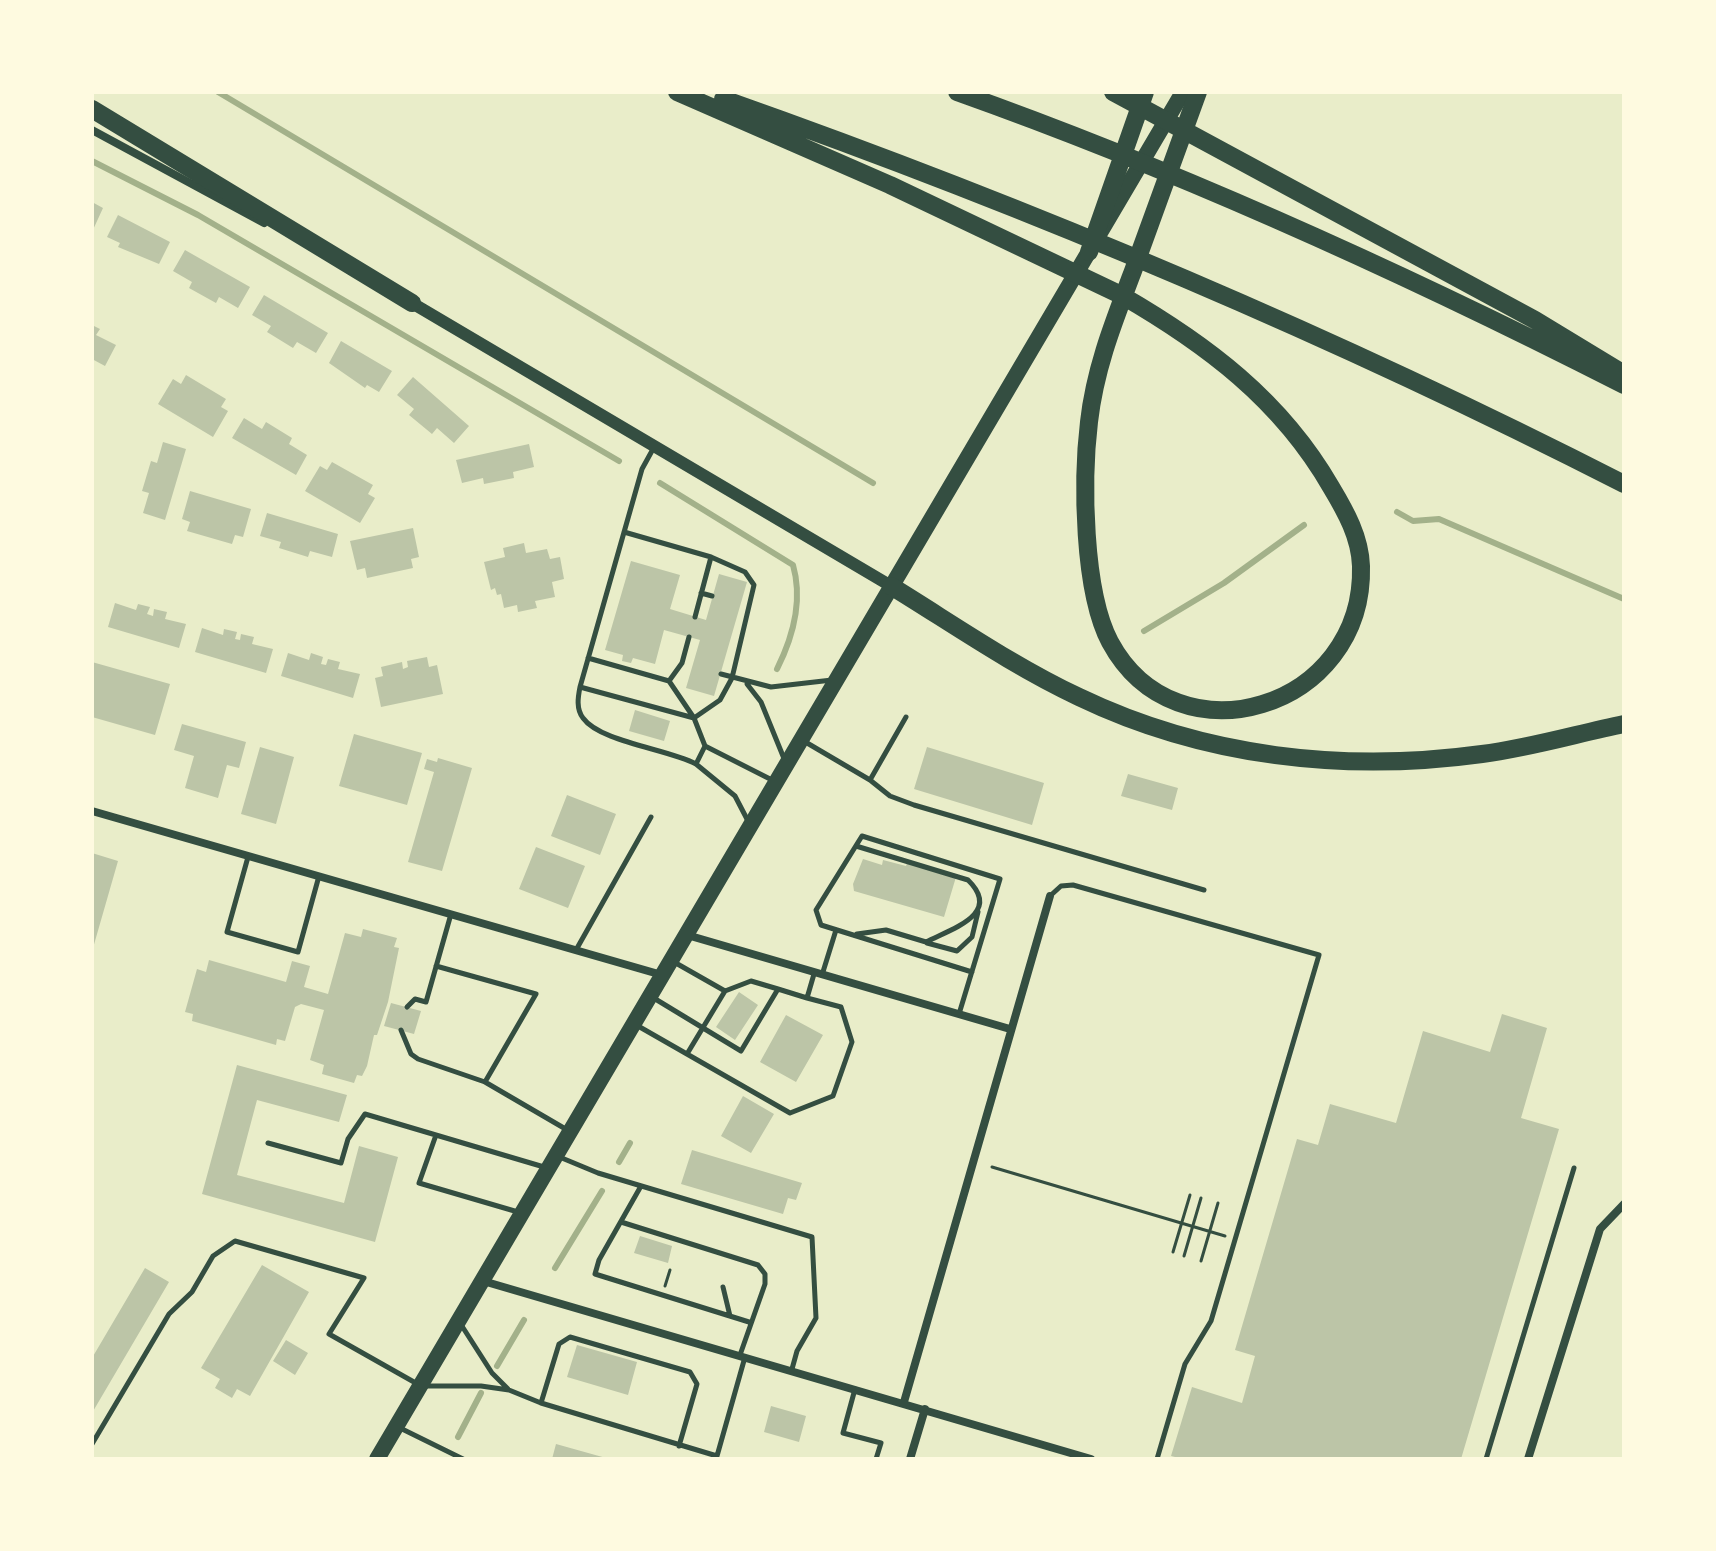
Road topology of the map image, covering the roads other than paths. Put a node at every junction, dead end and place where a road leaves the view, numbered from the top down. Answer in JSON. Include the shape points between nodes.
{"nodes":[{"id":1,"x":677,"y":92,"type":"edge"},
{"id":2,"x":703,"y":92,"type":"edge"},
{"id":3,"x":957,"y":92,"type":"edge"},
{"id":4,"x":1113,"y":92,"type":"edge"},
{"id":5,"x":1145,"y":92,"type":"edge"},
{"id":6,"x":1183,"y":92,"type":"edge"},
{"id":7,"x":1198,"y":92,"type":"edge"},
{"id":8,"x":92,"y":109,"type":"edge"},
{"id":9,"x":92,"y":130,"type":"edge"},
{"id":10,"x":1089,"y":252,"type":"junction"},
{"id":11,"x":412,"y":303,"type":"junction"},
{"id":12,"x":1624,"y":374,"type":"edge"},
{"id":13,"x":1624,"y":385,"type":"edge"},
{"id":14,"x":654,"y":448,"type":"junction"},
{"id":15,"x":1624,"y":484,"type":"edge"},
{"id":16,"x":624,"y":532,"type":"junction"},
{"id":17,"x":711,"y":557,"type":"junction"},
{"id":18,"x":891,"y":586,"type":"junction"},
{"id":19,"x":701,"y":593,"type":"junction"},
{"id":20,"x":712,"y":596,"type":"dead end"},
{"id":21,"x":741,"y":604,"type":"dead end"},
{"id":22,"x":751,"y":607,"type":"junction"},
{"id":23,"x":695,"y":617,"type":"dead end"},
{"id":24,"x":689,"y":637,"type":"dead end"},
{"id":25,"x":588,"y":658,"type":"junction"},
{"id":26,"x":682,"y":663,"type":"junction"},
{"id":27,"x":692,"y":666,"type":"dead end"},
{"id":28,"x":721,"y":674,"type":"dead end"},
{"id":29,"x":732,"y":678,"type":"junction"},
{"id":30,"x":837,"y":679,"type":"junction"},
{"id":31,"x":669,"y":681,"type":"junction"},
{"id":32,"x":746,"y":683,"type":"junction"},
{"id":33,"x":580,"y":687,"type":"junction"},
{"id":34,"x":906,"y":717,"type":"dead end"},
{"id":35,"x":694,"y":718,"type":"junction"},
{"id":36,"x":1624,"y":724,"type":"edge"},
{"id":37,"x":802,"y":739,"type":"junction"},
{"id":38,"x":705,"y":746,"type":"junction"},
{"id":39,"x":696,"y":764,"type":"junction"},
{"id":40,"x":786,"y":765,"type":"junction"},
{"id":41,"x":870,"y":780,"type":"junction"},
{"id":42,"x":777,"y":782,"type":"junction"},
{"id":43,"x":92,"y":811,"type":"edge"},
{"id":44,"x":651,"y":817,"type":"dead end"},
{"id":45,"x":750,"y":828,"type":"junction"},
{"id":46,"x":855,"y":846,"type":"junction"},
{"id":47,"x":249,"y":856,"type":"junction"},
{"id":48,"x":319,"y":876,"type":"junction"},
{"id":49,"x":1204,"y":890,"type":"dead end"},
{"id":50,"x":1050,"y":896,"type":"joint"},
{"id":51,"x":978,"y":912,"type":"junction"},
{"id":52,"x":452,"y":913,"type":"junction"},
{"id":53,"x":836,"y":930,"type":"junction"},
{"id":54,"x":852,"y":934,"type":"junction"},
{"id":55,"x":686,"y":935,"type":"junction"},
{"id":56,"x":926,"y":942,"type":"junction"},
{"id":57,"x":575,"y":951,"type":"junction"},
{"id":58,"x":436,"y":966,"type":"junction"},
{"id":59,"x":666,"y":968,"type":"junction"},
{"id":60,"x":972,"y":972,"type":"junction"},
{"id":61,"x":818,"y":975,"type":"junction"},
{"id":62,"x":778,"y":989,"type":"junction"},
{"id":63,"x":725,"y":991,"type":"junction"},
{"id":64,"x":650,"y":995,"type":"junction"},
{"id":65,"x":807,"y":998,"type":"junction"},
{"id":66,"x":407,"y":1007,"type":"dead end"},
{"id":67,"x":958,"y":1017,"type":"junction"},
{"id":68,"x":634,"y":1023,"type":"junction"},
{"id":69,"x":703,"y":1028,"type":"junction"},
{"id":70,"x":1010,"y":1029,"type":"junction"},
{"id":71,"x":401,"y":1030,"type":"dead end"},
{"id":72,"x":687,"y":1054,"type":"junction"},
{"id":73,"x":485,"y":1082,"type":"junction"},
{"id":74,"x":570,"y":1132,"type":"junction"},
{"id":75,"x":436,"y":1135,"type":"junction"},
{"id":76,"x":268,"y":1143,"type":"dead end"},
{"id":77,"x":552,"y":1162,"type":"junction"},
{"id":78,"x":1574,"y":1168,"type":"dead end"},
{"id":79,"x":641,"y":1186,"type":"junction"},
{"id":80,"x":1624,"y":1204,"type":"edge"},
{"id":81,"x":523,"y":1213,"type":"junction"},
{"id":82,"x":621,"y":1222,"type":"junction"},
{"id":83,"x":483,"y":1281,"type":"junction"},
{"id":84,"x":723,"y":1287,"type":"dead end"},
{"id":85,"x":730,"y":1316,"type":"junction"},
{"id":86,"x":460,"y":1322,"type":"junction"},
{"id":87,"x":749,"y":1322,"type":"junction"},
{"id":88,"x":742,"y":1355,"type":"junction"},
{"id":89,"x":792,"y":1369,"type":"junction"},
{"id":90,"x":421,"y":1386,"type":"junction"},
{"id":91,"x":855,"y":1388,"type":"junction"},
{"id":92,"x":509,"y":1390,"type":"junction"},
{"id":93,"x":904,"y":1402,"type":"junction"},
{"id":94,"x":541,"y":1403,"type":"junction"},
{"id":95,"x":925,"y":1409,"type":"junction"},
{"id":96,"x":397,"y":1426,"type":"junction"},
{"id":97,"x":92,"y":1444,"type":"edge"},
{"id":98,"x":679,"y":1446,"type":"junction"},
{"id":99,"x":377,"y":1459,"type":"edge"},
{"id":100,"x":463,"y":1459,"type":"edge"},
{"id":101,"x":876,"y":1459,"type":"edge"},
{"id":102,"x":910,"y":1459,"type":"edge"},
{"id":103,"x":1091,"y":1459,"type":"edge"},
{"id":104,"x":1157,"y":1459,"type":"edge"},
{"id":105,"x":1486,"y":1459,"type":"edge"},
{"id":106,"x":1528,"y":1459,"type":"edge"}],
"edges":[{"from":1,"to":7,"type":"highway","via":[[1121,295],[1212,351],[1246,380],[1306,448],[1347,515],[1361,566],[1354,621],[1327,666],[1287,696],[1232,709],[1200,708],[1170,698],[1125,665],[1101,622],[1088,541],[1088,434],[1101,356]]},
{"from":2,"to":15,"type":"highway","via":[[974,189],[1245,303]]},
{"from":3,"to":13,"type":"highway","via":[[1286,225]]},
{"from":4,"to":12,"type":"highway","via":[[1535,320]]},
{"from":5,"to":10,"type":"highway"},
{"from":6,"to":10,"type":"main road"},
{"from":8,"to":11,"type":"highway"},
{"from":9,"to":11,"type":"street"},
{"from":10,"to":18,"type":"main road"},
{"from":11,"to":14,"type":"street"},
{"from":14,"to":16,"type":"lane","via":[[642,469]]},
{"from":14,"to":18,"type":"street"},
{"from":16,"to":17,"type":"lane"},
{"from":16,"to":25,"type":"lane"},
{"from":17,"to":19,"type":"lane"},
{"from":17,"to":22,"type":"lane","via":[[753,580]]},
{"from":18,"to":30,"type":"main road"},
{"from":18,"to":36,"type":"highway","via":[[1080,698],[1221,747],[1322,761],[1429,759],[1535,745]]},
{"from":19,"to":20,"type":"lane"},
{"from":19,"to":23,"type":"lane"},
{"from":21,"to":22,"type":"lane"},
{"from":22,"to":29,"type":"lane"},
{"from":24,"to":26,"type":"lane"},
{"from":25,"to":31,"type":"lane"},
{"from":25,"to":33,"type":"lane"},
{"from":26,"to":27,"type":"lane"},
{"from":26,"to":31,"type":"lane"},
{"from":28,"to":29,"type":"lane"},
{"from":29,"to":32,"type":"lane"},
{"from":29,"to":35,"type":"lane","via":[[720,700]]},
{"from":30,"to":32,"type":"lane","via":[[796,687]]},
{"from":30,"to":37,"type":"main road"},
{"from":31,"to":35,"type":"lane"},
{"from":32,"to":40,"type":"lane","via":[[761,702]]},
{"from":33,"to":35,"type":"lane"},
{"from":33,"to":39,"type":"lane","via":[[582,717],[594,728]]},
{"from":34,"to":41,"type":"lane"},
{"from":35,"to":38,"type":"lane"},
{"from":37,"to":40,"type":"main road"},
{"from":37,"to":41,"type":"lane"},
{"from":38,"to":39,"type":"lane"},
{"from":38,"to":42,"type":"lane"},
{"from":39,"to":45,"type":"lane","via":[[735,796]]},
{"from":40,"to":42,"type":"main road"},
{"from":41,"to":49,"type":"lane","via":[[890,796],[914,805]]},
{"from":42,"to":45,"type":"main road"},
{"from":43,"to":47,"type":"street"},
{"from":44,"to":57,"type":"lane"},
{"from":45,"to":55,"type":"main road"},
{"from":46,"to":51,"type":"lane","via":[[968,880],[978,889]]},
{"from":46,"to":53,"type":"lane","via":[[816,910],[821,925]]},
{"from":46,"to":60,"type":"lane","via":[[862,836],[1000,879]]},
{"from":47,"to":48,"type":"street"},
{"from":47,"to":48,"type":"lane","via":[[227,932],[298,952]]},
{"from":48,"to":52,"type":"street"},
{"from":50,"to":70,"type":"street"},
{"from":50,"to":104,"type":"lane","via":[[1061,886],[1073,885],[1319,955],[1211,1321],[1185,1364]]},
{"from":51,"to":56,"type":"lane"},
{"from":51,"to":56,"type":"lane","via":[[972,937],[957,951]]},
{"from":52,"to":57,"type":"street"},
{"from":52,"to":58,"type":"lane"},
{"from":53,"to":54,"type":"lane"},
{"from":53,"to":61,"type":"lane"},
{"from":54,"to":56,"type":"lane","via":[[886,930]]},
{"from":54,"to":60,"type":"lane"},
{"from":55,"to":59,"type":"main road"},
{"from":55,"to":61,"type":"street"},
{"from":57,"to":59,"type":"street"},
{"from":58,"to":66,"type":"lane","via":[[426,1002],[415,999]]},
{"from":58,"to":73,"type":"lane","via":[[536,994]]},
{"from":59,"to":63,"type":"lane"},
{"from":59,"to":64,"type":"main road"},
{"from":60,"to":67,"type":"lane"},
{"from":61,"to":65,"type":"lane"},
{"from":61,"to":67,"type":"street"},
{"from":62,"to":63,"type":"lane","via":[[751,981]]},
{"from":62,"to":65,"type":"lane"},
{"from":62,"to":69,"type":"lane","via":[[741,1051]]},
{"from":63,"to":69,"type":"lane"},
{"from":64,"to":68,"type":"main road"},
{"from":64,"to":69,"type":"lane"},
{"from":65,"to":72,"type":"lane","via":[[841,1007],[852,1042],[833,1096],[790,1113]]},
{"from":67,"to":70,"type":"street"},
{"from":68,"to":72,"type":"lane"},
{"from":68,"to":74,"type":"main road"},
{"from":69,"to":72,"type":"lane"},
{"from":70,"to":93,"type":"street"},
{"from":71,"to":73,"type":"lane","via":[[418,1059]]},
{"from":73,"to":74,"type":"lane"},
{"from":74,"to":77,"type":"main road"},
{"from":75,"to":76,"type":"lane","via":[[365,1114],[348,1139],[341,1163]]},
{"from":75,"to":77,"type":"lane"},
{"from":75,"to":81,"type":"lane","via":[[419,1183]]},
{"from":77,"to":79,"type":"lane"},
{"from":77,"to":81,"type":"main road"},
{"from":78,"to":105,"type":"lane"},
{"from":79,"to":82,"type":"lane"},
{"from":79,"to":89,"type":"lane","via":[[812,1237],[816,1318]]},
{"from":80,"to":106,"type":"street","via":[[1600,1229]]},
{"from":81,"to":83,"type":"main road"},
{"from":82,"to":85,"type":"lane","via":[[594,1270],[599,1279]]},
{"from":82,"to":87,"type":"lane","via":[[758,1265],[765,1284]]},
{"from":83,"to":86,"type":"main road"},
{"from":83,"to":88,"type":"street"},
{"from":84,"to":85,"type":"lane"},
{"from":85,"to":87,"type":"lane"},
{"from":86,"to":90,"type":"main road"},
{"from":86,"to":92,"type":"lane"},
{"from":87,"to":88,"type":"lane"},
{"from":88,"to":89,"type":"street"},
{"from":88,"to":98,"type":"lane","via":[[717,1456]]},
{"from":89,"to":91,"type":"street"},
{"from":90,"to":92,"type":"lane"},
{"from":90,"to":96,"type":"main road"},
{"from":90,"to":97,"type":"lane","via":[[329,1334],[364,1278],[235,1241],[213,1256],[192,1292],[169,1314]]},
{"from":91,"to":93,"type":"street"},
{"from":91,"to":101,"type":"lane","via":[[843,1433],[881,1443]]},
{"from":92,"to":94,"type":"lane"},
{"from":93,"to":95,"type":"street"},
{"from":94,"to":98,"type":"lane"},
{"from":94,"to":98,"type":"lane","via":[[559,1344],[570,1337],[690,1372],[697,1384]]},
{"from":95,"to":102,"type":"street"},
{"from":95,"to":103,"type":"street"},
{"from":96,"to":99,"type":"main road"},
{"from":96,"to":100,"type":"lane"}]}
